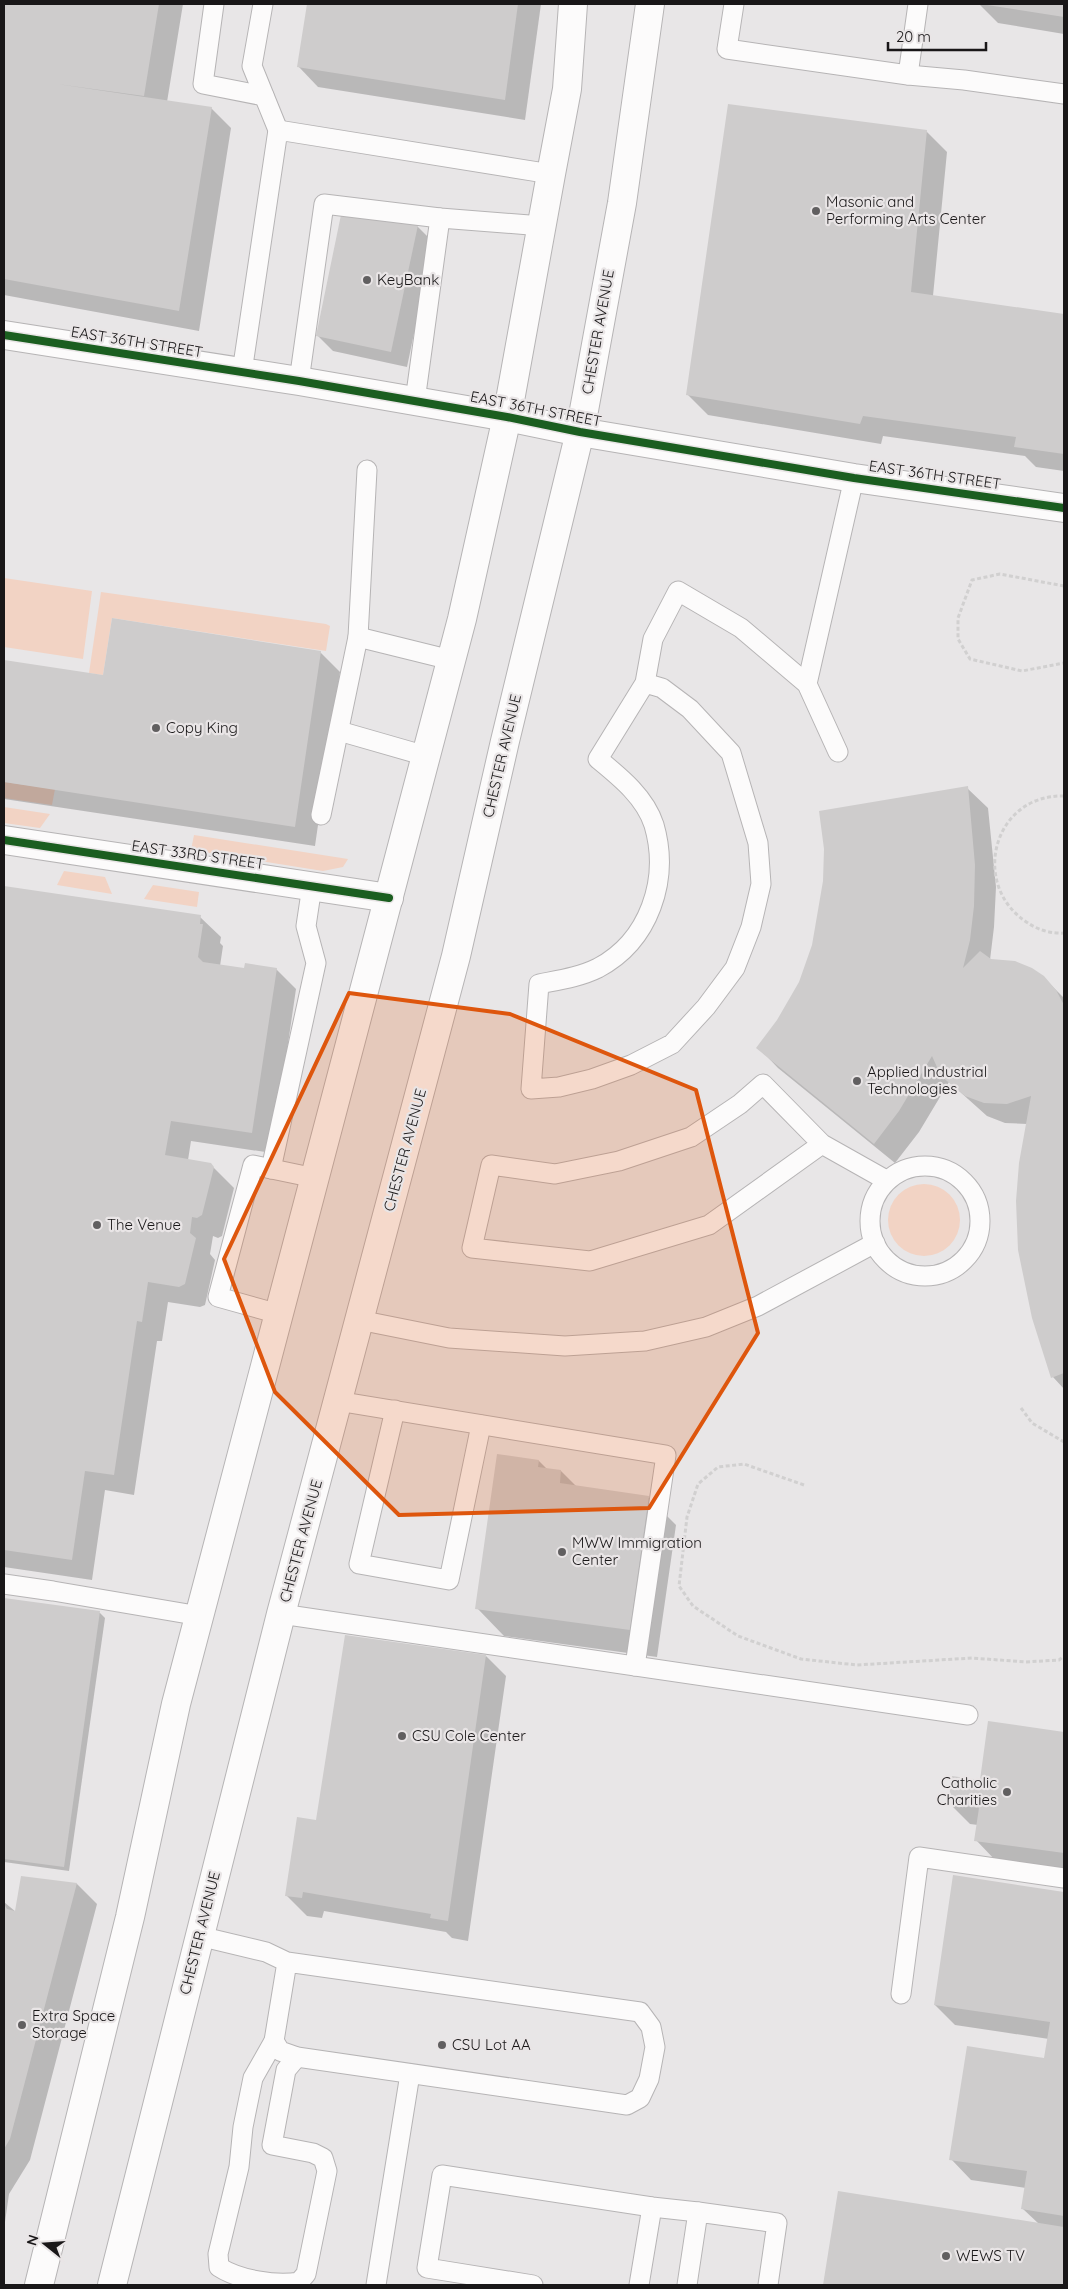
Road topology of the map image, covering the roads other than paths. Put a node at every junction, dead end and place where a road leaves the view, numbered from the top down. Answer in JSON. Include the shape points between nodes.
{"nodes":[{"id":1,"x":214,"y":4,"type":"edge"},
{"id":2,"x":263,"y":4,"type":"edge"},
{"id":3,"x":573,"y":4,"type":"edge"},
{"id":4,"x":650,"y":4,"type":"edge"},
{"id":5,"x":734,"y":4,"type":"edge"},
{"id":6,"x":918,"y":4,"type":"edge"},
{"id":7,"x":908,"y":75,"type":"junction"},
{"id":8,"x":1064,"y":94,"type":"edge"},
{"id":9,"x":264,"y":96,"type":"junction"},
{"id":10,"x":278,"y":130,"type":"junction"},
{"id":11,"x":552,"y":174,"type":"junction"},
{"id":12,"x":440,"y":218,"type":"junction"},
{"id":13,"x":542,"y":226,"type":"junction"},
{"id":14,"x":4,"y":336,"type":"edge"},
{"id":15,"x":242,"y":372,"type":"junction"},
{"id":16,"x":299,"y":381,"type":"junction"},
{"id":17,"x":415,"y":401,"type":"junction"},
{"id":18,"x":507,"y":417,"type":"junction"},
{"id":19,"x":580,"y":432,"type":"junction"},
{"id":20,"x":367,"y":470,"type":"dead end"},
{"id":21,"x":854,"y":478,"type":"junction"},
{"id":22,"x":1064,"y":508,"type":"edge"},
{"id":23,"x":358,"y":637,"type":"junction"},
{"id":24,"x":451,"y":660,"type":"junction"},
{"id":25,"x":645,"y":682,"type":"junction"},
{"id":26,"x":807,"y":684,"type":"junction"},
{"id":27,"x":339,"y":731,"type":"junction"},
{"id":28,"x":838,"y":752,"type":"dead end"},
{"id":29,"x":426,"y":756,"type":"junction"},
{"id":30,"x":322,"y":815,"type":"dead end"},
{"id":31,"x":4,"y":840,"type":"edge"},
{"id":32,"x":312,"y":886,"type":"junction"},
{"id":33,"x":389,"y":898,"type":"junction"},
{"id":34,"x":822,"y":1144,"type":"junction"},
{"id":35,"x":271,"y":1169,"type":"junction"},
{"id":36,"x":315,"y":1178,"type":"junction"},
{"id":37,"x":886,"y":1180,"type":"junction"},
{"id":38,"x":875,"y":1242,"type":"junction"},
{"id":39,"x":279,"y":1314,"type":"junction"},
{"id":40,"x":359,"y":1320,"type":"junction"},
{"id":41,"x":337,"y":1401,"type":"junction"},
{"id":42,"x":395,"y":1410,"type":"junction"},
{"id":43,"x":481,"y":1425,"type":"junction"},
{"id":44,"x":4,"y":1584,"type":"edge"},
{"id":45,"x":281,"y":1614,"type":"junction"},
{"id":46,"x":200,"y":1616,"type":"junction"},
{"id":47,"x":634,"y":1666,"type":"junction"},
{"id":48,"x":968,"y":1715,"type":"dead end"},
{"id":49,"x":1064,"y":1878,"type":"edge"},
{"id":50,"x":199,"y":1936,"type":"junction"},
{"id":51,"x":288,"y":1962,"type":"junction"},
{"id":52,"x":901,"y":1994,"type":"dead end"},
{"id":53,"x":274,"y":2041,"type":"junction"},
{"id":54,"x":297,"y":2057,"type":"junction"},
{"id":55,"x":410,"y":2074,"type":"junction"},
{"id":56,"x":272,"y":2145,"type":"junction"},
{"id":57,"x":239,"y":2167,"type":"junction"},
{"id":58,"x":652,"y":2207,"type":"junction"},
{"id":59,"x":698,"y":2212,"type":"junction"},
{"id":60,"x":38,"y":2285,"type":"edge"},
{"id":61,"x":112,"y":2285,"type":"edge"},
{"id":62,"x":376,"y":2285,"type":"edge"},
{"id":63,"x":533,"y":2285,"type":"edge"},
{"id":64,"x":639,"y":2285,"type":"edge"},
{"id":65,"x":687,"y":2285,"type":"edge"},
{"id":66,"x":768,"y":2285,"type":"edge"}],
"edges":[{"from":1,"to":9,"type":"lane","via":[[203,84]]},
{"from":2,"to":9,"type":"lane","via":[[252,66]]},
{"from":3,"to":11,"type":"main road","via":[[567,89]]},
{"from":4,"to":19,"type":"main road","name":"CHESTER AVENUE","via":[[622,204]]},
{"from":5,"to":7,"type":"lane","via":[[727,49]]},
{"from":6,"to":7,"type":"lane"},
{"from":7,"to":8,"type":"lane"},
{"from":9,"to":10,"type":"lane"},
{"from":10,"to":11,"type":"lane"},
{"from":10,"to":15,"type":"lane"},
{"from":11,"to":13,"type":"main road"},
{"from":12,"to":13,"type":"lane"},
{"from":12,"to":16,"type":"lane","via":[[324,204]]},
{"from":12,"to":17,"type":"lane"},
{"from":13,"to":18,"type":"main road"},
{"from":14,"to":15,"type":"main road","name":"EAST 36TH STREET"},
{"from":15,"to":16,"type":"main road","name":"EAST 36TH STREET"},
{"from":16,"to":17,"type":"main road","name":"EAST 36TH STREET"},
{"from":17,"to":18,"type":"main road","name":"EAST 36TH STREET"},
{"from":18,"to":19,"type":"main road","name":"EAST 36TH STREET"},
{"from":18,"to":24,"type":"main road"},
{"from":19,"to":21,"type":"main road","name":"EAST 36TH STREET"},
{"from":19,"to":40,"type":"main road","name":"CHESTER AVENUE","via":[[456,956]]},
{"from":20,"to":23,"type":"lane"},
{"from":21,"to":22,"type":"main road","name":"EAST 36TH STREET"},
{"from":21,"to":26,"type":"lane"},
{"from":23,"to":24,"type":"lane"},
{"from":23,"to":27,"type":"lane"},
{"from":24,"to":29,"type":"main road"},
{"from":25,"to":25,"type":"lane","via":[[598,760],[626,782],[654,824],[658,890],[648,918],[630,945],[598,968],[568,979],[539,984],[530,1089],[592,1080],[672,1044],[706,1008],[735,968],[751,927],[761,884],[758,843],[730,753],[690,709],[662,688]]},
{"from":25,"to":26,"type":"lane","via":[[653,639],[678,590],[741,628]]},
{"from":26,"to":28,"type":"lane"},
{"from":27,"to":29,"type":"lane"},
{"from":27,"to":30,"type":"lane"},
{"from":29,"to":33,"type":"main road"},
{"from":31,"to":32,"type":"main road","name":"EAST 33RD STREET"},
{"from":32,"to":33,"type":"main road","name":"EAST 33RD STREET"},
{"from":32,"to":35,"type":"lane","via":[[306,926],[316,963]]},
{"from":33,"to":36,"type":"main road"},
{"from":34,"to":34,"type":"lane","via":[[709,1225],[590,1261],[472,1248],[491,1165],[554,1174],[619,1161],[691,1137],[764,1084]]},
{"from":34,"to":37,"type":"lane"},
{"from":35,"to":36,"type":"lane"},
{"from":35,"to":39,"type":"lane","via":[[253,1165],[218,1297]]},
{"from":36,"to":39,"type":"main road"},
{"from":37,"to":38,"type":"lane","via":[[872,1203],[870,1230]]},
{"from":37,"to":38,"type":"lane","via":[[918,1166],[936,1166],[960,1177],[976,1199],[981,1225],[972,1251],[953,1270],[927,1277],[901,1272],[880,1255]]},
{"from":38,"to":40,"type":"lane","via":[[758,1306],[706,1327],[645,1341],[565,1346],[449,1338]]},
{"from":39,"to":46,"type":"main road"},
{"from":40,"to":41,"type":"main road","name":"CHESTER AVENUE"},
{"from":41,"to":42,"type":"lane"},
{"from":41,"to":45,"type":"main road","name":"CHESTER AVENUE"},
{"from":42,"to":43,"type":"lane"},
{"from":42,"to":43,"type":"lane","via":[[359,1564],[449,1580]]},
{"from":43,"to":47,"type":"lane","via":[[666,1455]]},
{"from":44,"to":46,"type":"lane"},
{"from":45,"to":47,"type":"lane"},
{"from":45,"to":50,"type":"main road","name":"CHESTER AVENUE"},
{"from":46,"to":60,"type":"main road","via":[[176,1704],[130,1917]]},
{"from":47,"to":48,"type":"lane"},
{"from":49,"to":52,"type":"lane","via":[[919,1857]]},
{"from":50,"to":51,"type":"lane","via":[[266,1952]]},
{"from":50,"to":61,"type":"main road","name":"CHESTER AVENUE"},
{"from":51,"to":53,"type":"lane"},
{"from":51,"to":55,"type":"lane","via":[[640,2012],[651,2027],[654,2047],[650,2079],[640,2098],[627,2105]]},
{"from":53,"to":54,"type":"lane","via":[[280,2051]]},
{"from":53,"to":57,"type":"lane","via":[[253,2078]]},
{"from":54,"to":55,"type":"lane"},
{"from":54,"to":56,"type":"lane","via":[[286,2070]]},
{"from":55,"to":62,"type":"lane"},
{"from":56,"to":57,"type":"lane","via":[[255,2150]]},
{"from":56,"to":57,"type":"lane","via":[[313,2153],[323,2158],[327,2171],[306,2274],[299,2282],[283,2285],[229,2274],[219,2267],[218,2254]]},
{"from":58,"to":59,"type":"lane"},
{"from":58,"to":63,"type":"lane","via":[[442,2175],[426,2268]]},
{"from":58,"to":64,"type":"lane"},
{"from":59,"to":65,"type":"lane"},
{"from":59,"to":66,"type":"lane","via":[[777,2223]]}]}
